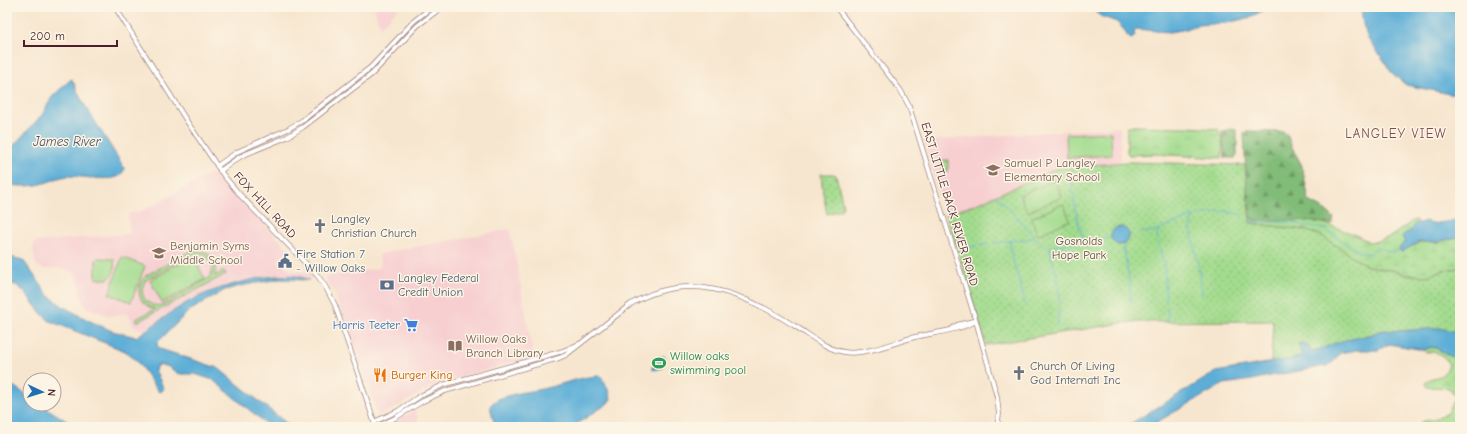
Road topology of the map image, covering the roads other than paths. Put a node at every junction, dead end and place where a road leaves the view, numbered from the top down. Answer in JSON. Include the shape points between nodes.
{"nodes":[{"id":1,"x":115,"y":7,"type":"edge"},
{"id":2,"x":432,"y":7,"type":"edge"},
{"id":3,"x":442,"y":7,"type":"edge"},
{"id":4,"x":836,"y":7,"type":"edge"},
{"id":5,"x":217,"y":166,"type":"junction"},
{"id":6,"x":220,"y":171,"type":"junction"},
{"id":7,"x":976,"y":321,"type":"junction"},
{"id":8,"x":580,"y":344,"type":"junction"},
{"id":9,"x":374,"y":422,"type":"junction"},
{"id":10,"x":376,"y":427,"type":"edge"},
{"id":11,"x":997,"y":427,"type":"edge"}],
"edges":[{"from":1,"to":5,"type":"street","name":"FOX HILL ROAD"},
{"from":2,"to":5,"type":"street","via":[[414,21],[371,67],[303,120],[237,152]]},
{"from":3,"to":6,"type":"street","via":[[417,26],[372,74],[300,129],[241,156]]},
{"from":4,"to":7,"type":"street","name":"EAST LITTLE BACK RIVER ROAD","via":[[907,102]]},
{"from":5,"to":6,"type":"street","name":"FOX HILL ROAD"},
{"from":6,"to":9,"type":"street","name":"FOX HILL ROAD","via":[[326,286]]},
{"from":7,"to":8,"type":"street","via":[[970,325],[858,352],[843,352],[734,294],[713,288],[685,287],[641,298]]},
{"from":7,"to":11,"type":"street","name":"EAST LITTLE BACK RIVER ROAD","via":[[997,397]]},
{"from":8,"to":9,"type":"street","via":[[443,385]]},
{"from":8,"to":10,"type":"street","via":[[558,358],[434,395],[402,415]]},
{"from":9,"to":10,"type":"street","name":"FOX HILL ROAD"}]}
